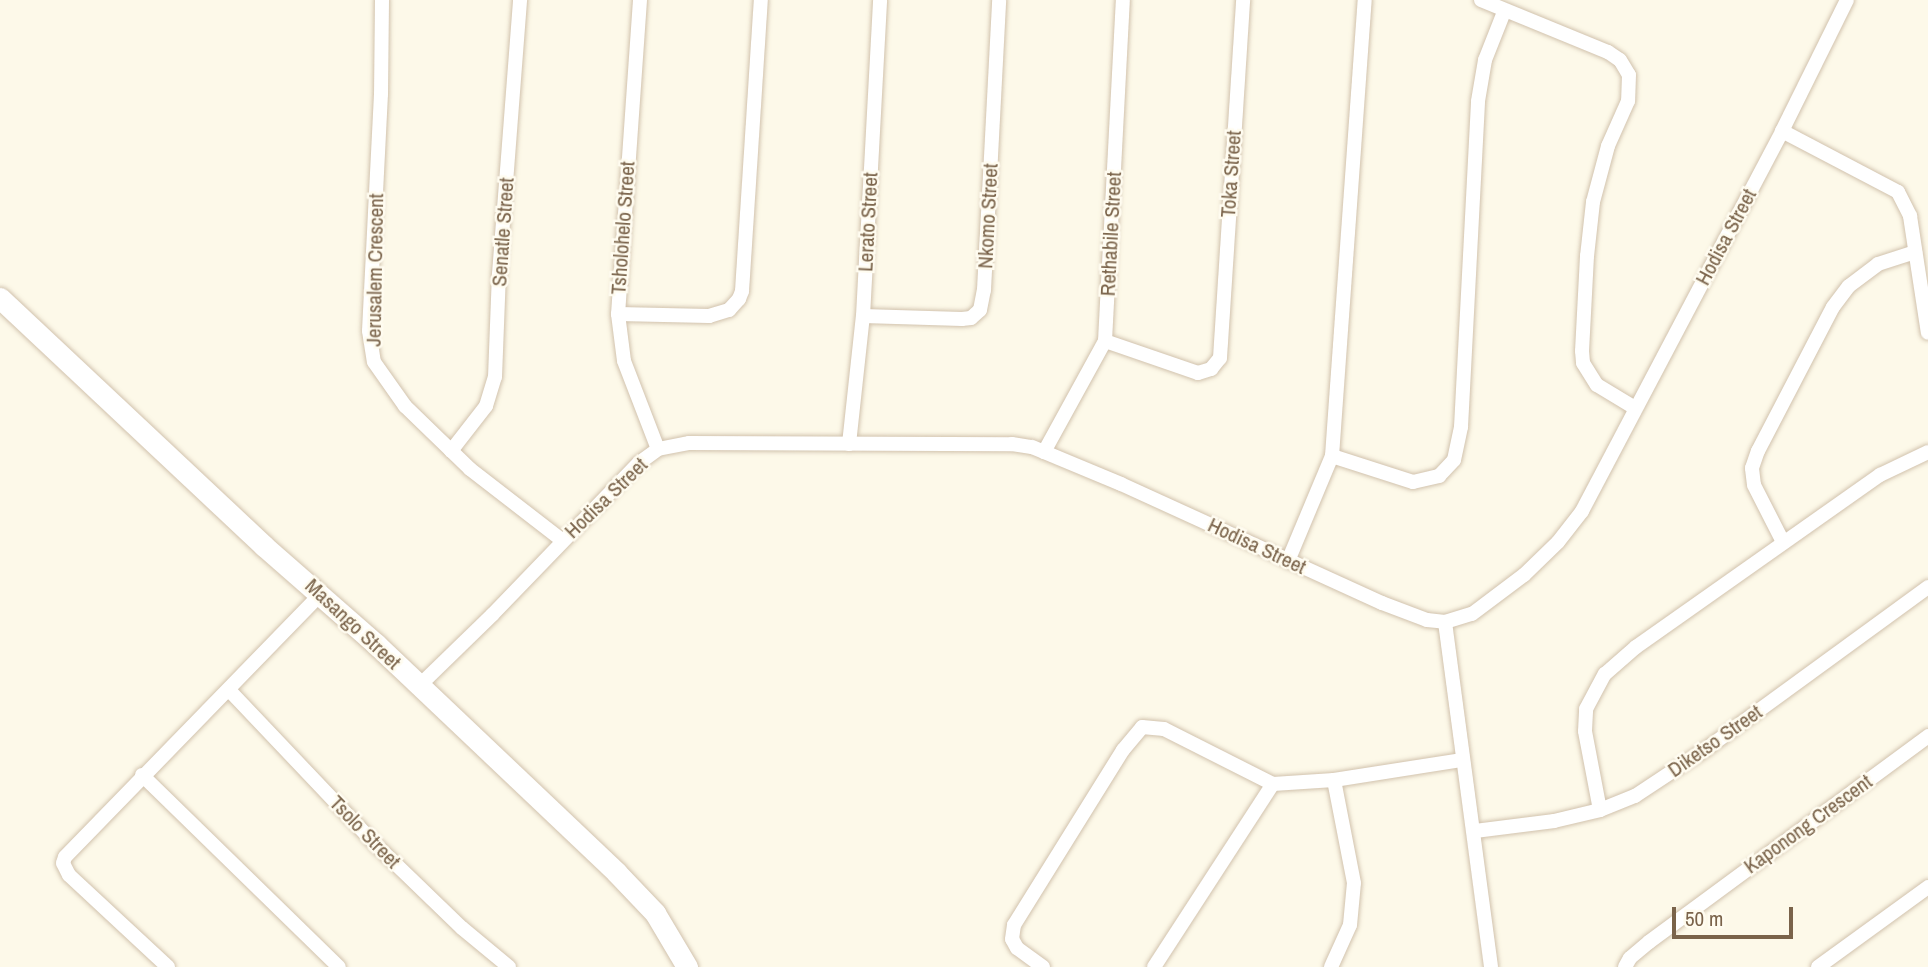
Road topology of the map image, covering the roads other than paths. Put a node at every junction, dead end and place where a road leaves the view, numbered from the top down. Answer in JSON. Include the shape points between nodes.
{"nodes":[{"id":1,"x":520,"y":0,"type":"edge"},
{"id":2,"x":640,"y":0,"type":"edge"},
{"id":3,"x":761,"y":0,"type":"edge"},
{"id":4,"x":880,"y":0,"type":"edge"},
{"id":5,"x":999,"y":0,"type":"edge"},
{"id":6,"x":1123,"y":0,"type":"edge"},
{"id":7,"x":1243,"y":0,"type":"edge"},
{"id":8,"x":1365,"y":0,"type":"edge"},
{"id":9,"x":1481,"y":0,"type":"edge"},
{"id":10,"x":1847,"y":0,"type":"edge"},
{"id":11,"x":380,"y":1,"type":"edge"},
{"id":12,"x":1504,"y":12,"type":"junction"},
{"id":13,"x":1782,"y":131,"type":"junction"},
{"id":14,"x":1915,"y":252,"type":"junction"},
{"id":15,"x":0,"y":298,"type":"edge"},
{"id":16,"x":618,"y":314,"type":"junction"},
{"id":17,"x":863,"y":316,"type":"junction"},
{"id":18,"x":1928,"y":333,"type":"edge"},
{"id":19,"x":1105,"y":341,"type":"junction"},
{"id":20,"x":1635,"y":408,"type":"junction"},
{"id":21,"x":849,"y":444,"type":"junction"},
{"id":22,"x":658,"y":449,"type":"junction"},
{"id":23,"x":452,"y":451,"type":"junction"},
{"id":24,"x":1044,"y":452,"type":"junction"},
{"id":25,"x":1928,"y":452,"type":"edge"},
{"id":26,"x":1332,"y":456,"type":"junction"},
{"id":27,"x":562,"y":540,"type":"junction"},
{"id":28,"x":1783,"y":542,"type":"junction"},
{"id":29,"x":1289,"y":561,"type":"junction"},
{"id":30,"x":1928,"y":587,"type":"edge"},
{"id":31,"x":322,"y":593,"type":"junction"},
{"id":32,"x":1445,"y":622,"type":"junction"},
{"id":33,"x":419,"y":686,"type":"junction"},
{"id":34,"x":229,"y":690,"type":"junction"},
{"id":35,"x":1928,"y":736,"type":"edge"},
{"id":36,"x":1462,"y":760,"type":"junction"},
{"id":37,"x":142,"y":775,"type":"junction"},
{"id":38,"x":1334,"y":780,"type":"junction"},
{"id":39,"x":1273,"y":784,"type":"junction"},
{"id":40,"x":1600,"y":810,"type":"junction"},
{"id":41,"x":1475,"y":831,"type":"junction"},
{"id":42,"x":1928,"y":887,"type":"edge"},
{"id":43,"x":168,"y":967,"type":"edge"},
{"id":44,"x":339,"y":967,"type":"edge"},
{"id":45,"x":509,"y":967,"type":"edge"},
{"id":46,"x":687,"y":967,"type":"edge"},
{"id":47,"x":1043,"y":967,"type":"edge"},
{"id":48,"x":1154,"y":967,"type":"edge"},
{"id":49,"x":1331,"y":967,"type":"edge"},
{"id":50,"x":1491,"y":967,"type":"edge"},
{"id":51,"x":1625,"y":967,"type":"edge"},
{"id":52,"x":1818,"y":967,"type":"edge"}],
"edges":[{"from":1,"to":23,"type":"street","name":"Senatle Street","via":[[495,376],[486,406]]},
{"from":2,"to":16,"type":"street","name":"Tsholohelo Street"},
{"from":3,"to":16,"type":"street","via":[[739,299],[729,310],[709,316]]},
{"from":4,"to":17,"type":"street","name":"Lerato Street"},
{"from":5,"to":17,"type":"street","name":"Nkomo Street","via":[[980,310],[962,319]]},
{"from":6,"to":19,"type":"street","name":"Rethabile Street"},
{"from":7,"to":19,"type":"street","name":"Toka Street","via":[[1221,349],[1216,363],[1198,373]]},
{"from":8,"to":26,"type":"street"},
{"from":9,"to":12,"type":"street"},
{"from":10,"to":13,"type":"street","name":"Hodisa Street"},
{"from":11,"to":23,"type":"street","name":"Jerusalem Crescent","via":[[372,353],[381,376],[405,406]]},
{"from":12,"to":20,"type":"street","via":[[1608,52],[1629,75],[1628,101],[1608,146],[1593,202],[1582,351],[1583,363],[1597,385]]},
{"from":12,"to":26,"type":"street","via":[[1485,61],[1478,101],[1461,427],[1454,460],[1439,476],[1413,482]]},
{"from":13,"to":14,"type":"street","via":[[1898,192],[1910,216]]},
{"from":13,"to":20,"type":"street","name":"Hodisa Street"},
{"from":14,"to":18,"type":"street"},
{"from":14,"to":28,"type":"street","via":[[1878,264],[1849,286],[1833,307],[1758,451],[1752,468],[1754,485]]},
{"from":15,"to":31,"type":"street","name":"Masango Street","via":[[264,546]]},
{"from":16,"to":22,"type":"street","name":"Tsholohelo Street","via":[[624,361]]},
{"from":17,"to":21,"type":"street","name":"Lerato Street"},
{"from":19,"to":24,"type":"street","name":"Rethabile Street"},
{"from":20,"to":32,"type":"street","name":"Hodisa Street","via":[[1594,489],[1558,542],[1472,614]]},
{"from":21,"to":22,"type":"street","name":"Hodisa Street","via":[[689,443]]},
{"from":21,"to":24,"type":"street","name":"Hodisa Street","via":[[1012,443]]},
{"from":22,"to":27,"type":"street","name":"Hodisa Street"},
{"from":23,"to":27,"type":"street","name":"Jerusalem Crescent","via":[[495,491]]},
{"from":24,"to":29,"type":"street","name":"Hodisa Street"},
{"from":25,"to":28,"type":"street","via":[[1880,475]]},
{"from":26,"to":29,"type":"street"},
{"from":27,"to":33,"type":"street","name":"Hodisa Street"},
{"from":28,"to":40,"type":"street","via":[[1636,648],[1596,685],[1586,709],[1585,731]]},
{"from":29,"to":32,"type":"street","name":"Hodisa Street","via":[[1382,603]]},
{"from":30,"to":40,"type":"street","name":"Diketso Street","via":[[1706,749],[1635,796]]},
{"from":31,"to":33,"type":"street","name":"Masango Street"},
{"from":31,"to":34,"type":"street"},
{"from":32,"to":36,"type":"street"},
{"from":33,"to":46,"type":"street","name":"Masango Street","via":[[638,893]]},
{"from":34,"to":37,"type":"street"},
{"from":34,"to":45,"type":"street","name":"Tsolo Street","via":[[377,845]]},
{"from":35,"to":51,"type":"street","name":"Kaponong Crescent","via":[[1649,942]]},
{"from":36,"to":38,"type":"street"},
{"from":36,"to":41,"type":"street"},
{"from":37,"to":43,"type":"street","via":[[63,863],[69,875]]},
{"from":37,"to":44,"type":"street"},
{"from":38,"to":39,"type":"street"},
{"from":38,"to":49,"type":"street","via":[[1354,884],[1350,925]]},
{"from":39,"to":47,"type":"street","via":[[1164,729],[1139,728],[1014,925],[1012,939],[1017,948]]},
{"from":39,"to":48,"type":"street"},
{"from":40,"to":41,"type":"street","name":"Diketso Street"},
{"from":41,"to":50,"type":"street"},
{"from":42,"to":52,"type":"street"}]}
